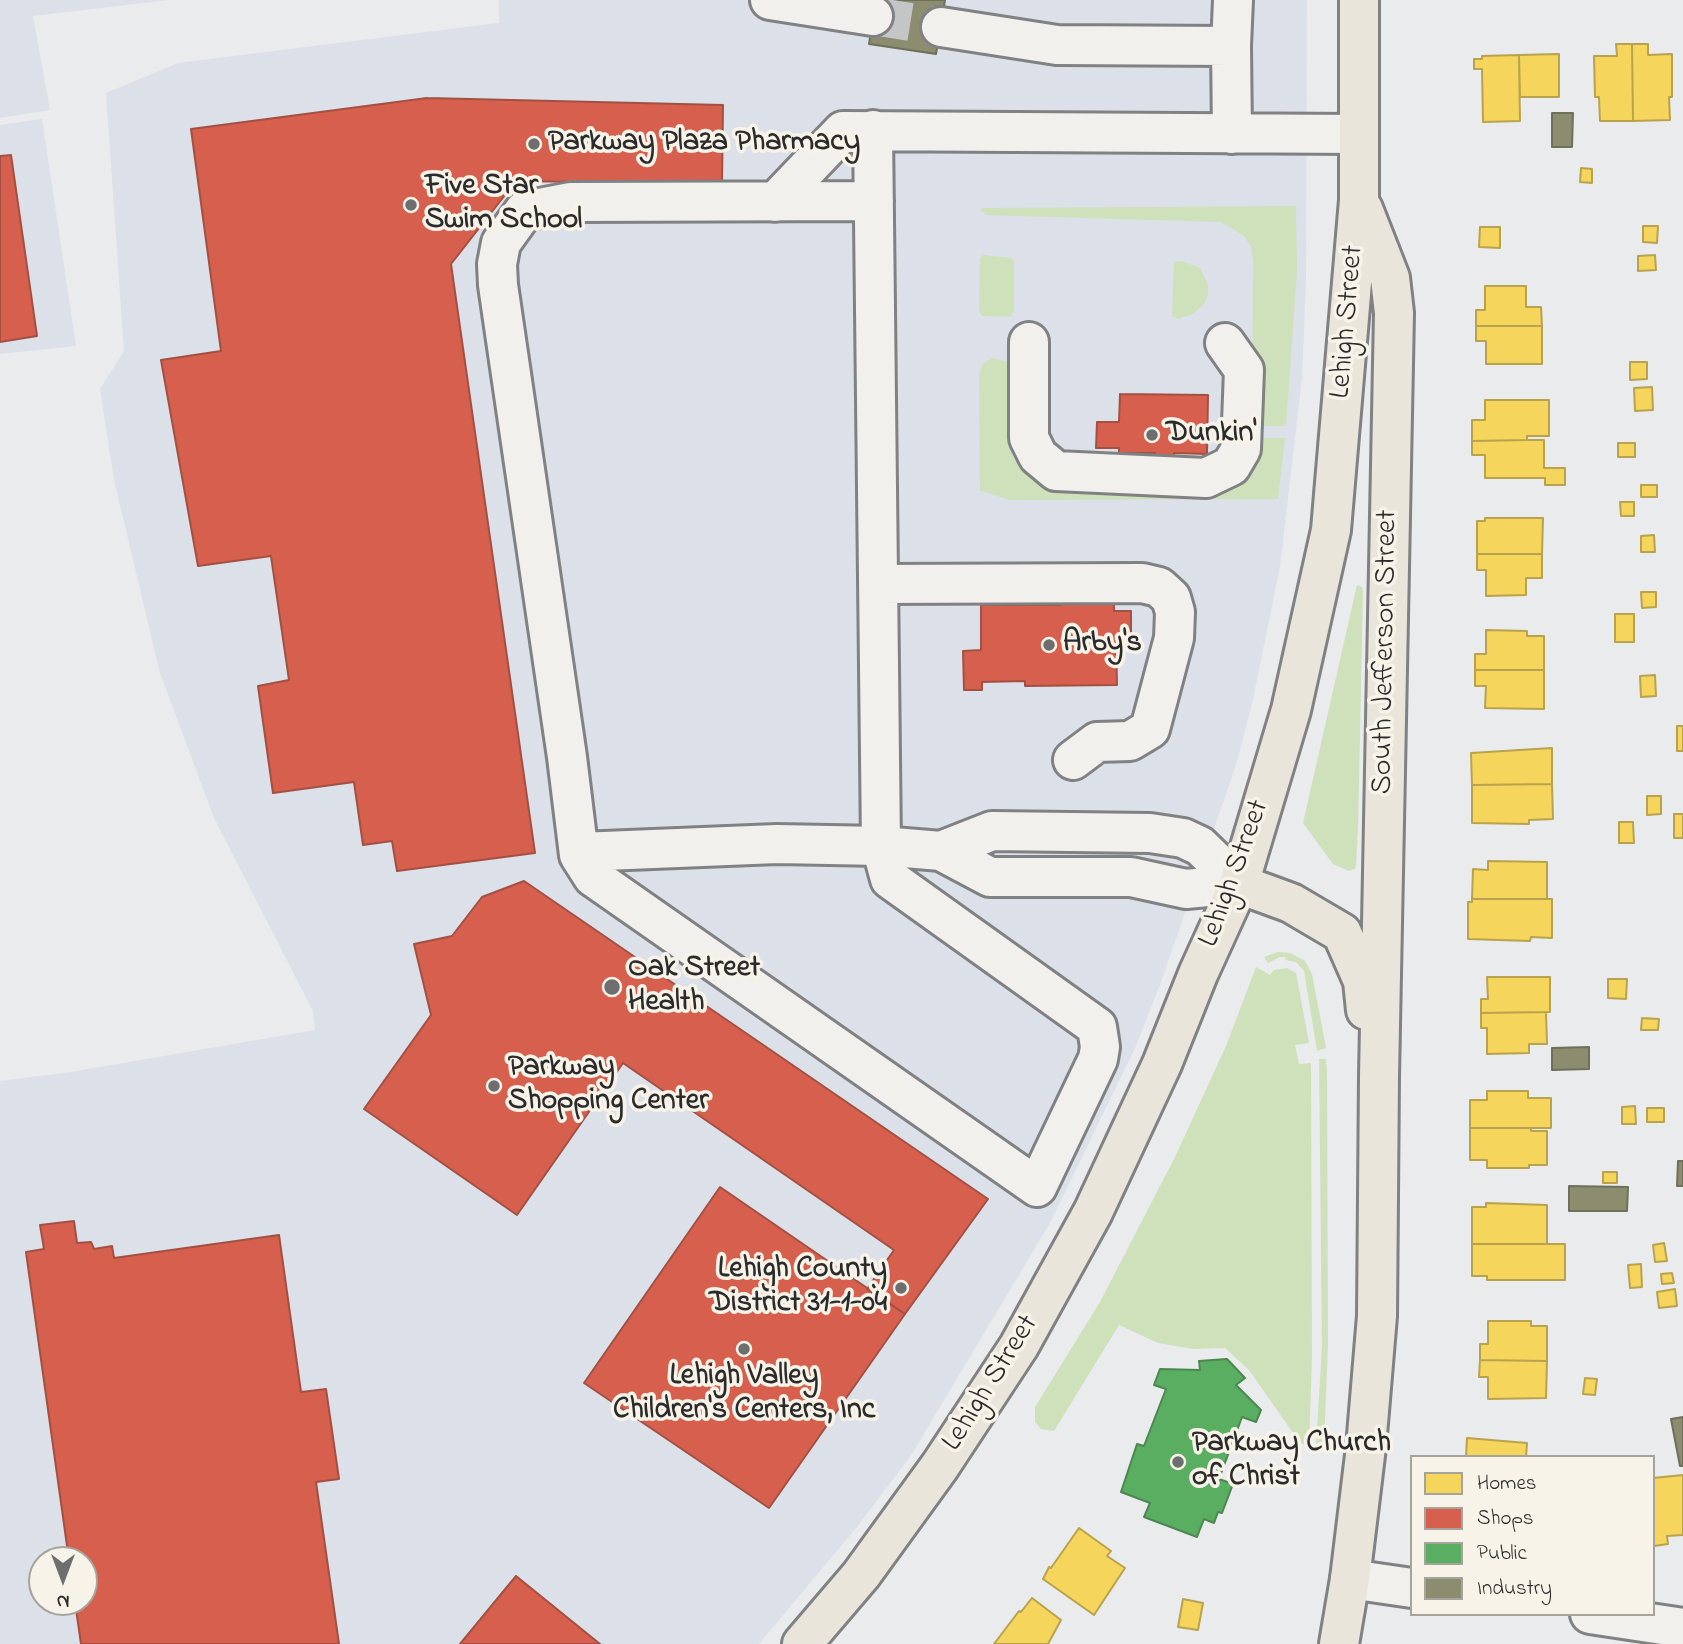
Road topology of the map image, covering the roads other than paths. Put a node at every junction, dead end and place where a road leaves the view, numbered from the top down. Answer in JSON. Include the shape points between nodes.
{"nodes":[{"id":1,"x":770,"y":0,"type":"edge"},
{"id":2,"x":1233,"y":0,"type":"edge"},
{"id":3,"x":1359,"y":0,"type":"edge"},
{"id":4,"x":873,"y":16,"type":"tunnel mouth"},
{"id":5,"x":941,"y":27,"type":"tunnel mouth"},
{"id":6,"x":1231,"y":46,"type":"junction"},
{"id":7,"x":858,"y":131,"type":"junction"},
{"id":8,"x":1232,"y":134,"type":"junction"},
{"id":9,"x":1359,"y":134,"type":"junction"},
{"id":10,"x":874,"y":201,"type":"junction"},
{"id":11,"x":1359,"y":201,"type":"junction"},
{"id":12,"x":775,"y":202,"type":"junction"},
{"id":13,"x":1029,"y":342,"type":"dead end"},
{"id":14,"x":1225,"y":343,"type":"dead end"},
{"id":15,"x":878,"y":584,"type":"junction"},
{"id":16,"x":1073,"y":760,"type":"dead end"},
{"id":17,"x":881,"y":846,"type":"junction"},
{"id":18,"x":586,"y":864,"type":"junction"},
{"id":19,"x":1239,"y":884,"type":"junction"},
{"id":20,"x":1378,"y":1109,"type":"junction"},
{"id":21,"x":1350,"y":1579,"type":"junction"},
{"id":22,"x":1410,"y":1588,"type":"edge"},
{"id":23,"x":1603,"y":1616,"type":"edge"},
{"id":24,"x":1683,"y":1628,"type":"edge"},
{"id":25,"x":802,"y":1644,"type":"edge"},
{"id":26,"x":1339,"y":1644,"type":"edge"}],
"edges":[{"from":1,"to":4,"type":"street"},
{"from":2,"to":6,"type":"street"},
{"from":3,"to":9,"type":"main road","name":"Lehigh Street"},
{"from":5,"to":6,"type":"street","via":[[1057,46]]},
{"from":6,"to":8,"type":"street"},
{"from":7,"to":8,"type":"street"},
{"from":7,"to":10,"type":"street"},
{"from":7,"to":12,"type":"street"},
{"from":8,"to":9,"type":"street"},
{"from":9,"to":11,"type":"main road","name":"Lehigh Street"},
{"from":10,"to":12,"type":"street"},
{"from":10,"to":15,"type":"street"},
{"from":11,"to":19,"type":"main road","name":"Lehigh Street","via":[[1331,530],[1291,710]]},
{"from":11,"to":20,"type":"main road","name":"South Jefferson Street","via":[[1390,278],[1394,313]]},
{"from":12,"to":18,"type":"street","via":[[571,202],[524,211],[501,243],[498,285]]},
{"from":13,"to":14,"type":"street","via":[[1029,438],[1038,456],[1056,471],[1206,478],[1231,466],[1241,449],[1244,370]]},
{"from":15,"to":16,"type":"street","via":[[1142,583],[1159,587],[1171,598],[1174,638],[1150,729],[1130,741],[1097,742]]},
{"from":15,"to":17,"type":"street"},
{"from":17,"to":18,"type":"street","via":[[777,844]]},
{"from":17,"to":18,"type":"street","via":[[890,879],[1097,1027],[1098,1059],[1037,1187]]},
{"from":17,"to":19,"type":"street","via":[[940,851],[990,877],[1131,877],[1186,889]]},
{"from":19,"to":20,"type":"main road","name":"South Jefferson Street","via":[[1292,903],[1342,933],[1363,981]]},
{"from":19,"to":25,"type":"main road","name":"Lehigh Street","via":[[1093,1212],[1019,1346],[916,1499]]},
{"from":20,"to":21,"type":"main road","name":"South Jefferson Street","via":[[1377,1315]]},
{"from":21,"to":22,"type":"street"},
{"from":21,"to":26,"type":"main road","name":"South Jefferson Street"},
{"from":23,"to":24,"type":"street"}]}
